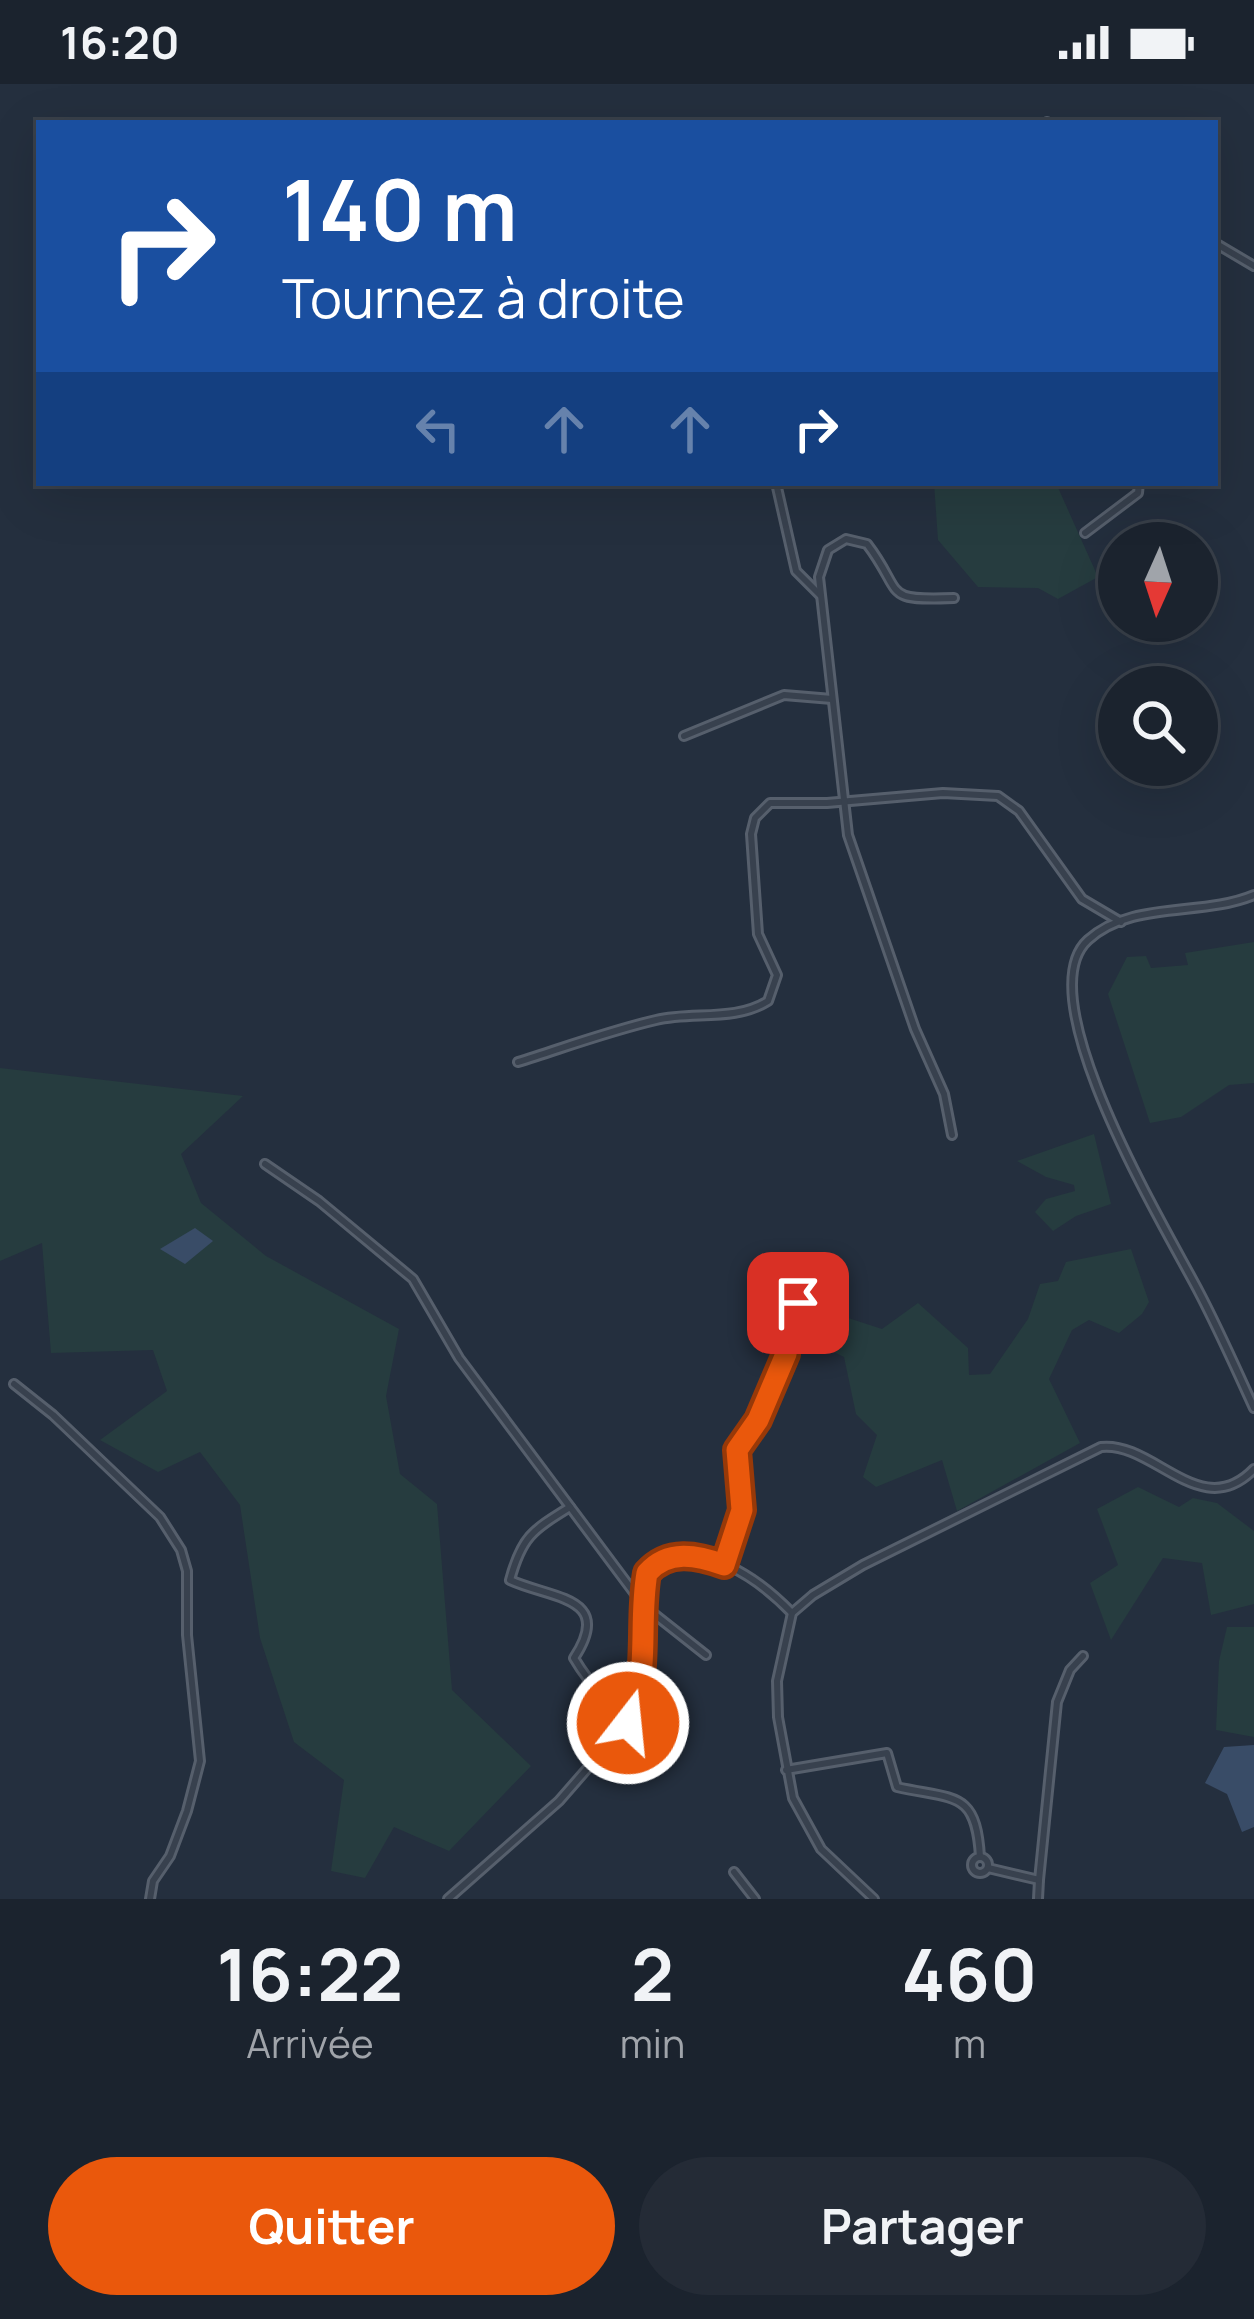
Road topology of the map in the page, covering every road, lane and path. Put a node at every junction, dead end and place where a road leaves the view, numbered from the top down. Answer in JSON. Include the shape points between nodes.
{"nodes":[{"id":1,"x":1218,"y":245,"type":"edge"},
{"id":2,"x":1254,"y":266,"type":"edge"},
{"id":3,"x":778,"y":486,"type":"edge"},
{"id":4,"x":1139,"y":486,"type":"edge"},
{"id":5,"x":1085,"y":532,"type":"dead end"},
{"id":6,"x":820,"y":595,"type":"junction"},
{"id":7,"x":954,"y":598,"type":"dead end"},
{"id":8,"x":832,"y":699,"type":"junction"},
{"id":9,"x":684,"y":736,"type":"dead end"},
{"id":10,"x":847,"y":799,"type":"junction"},
{"id":11,"x":1254,"y":895,"type":"edge"},
{"id":12,"x":1121,"y":922,"type":"junction"},
{"id":13,"x":518,"y":1062,"type":"dead end"},
{"id":14,"x":952,"y":1136,"type":"dead end"},
{"id":15,"x":265,"y":1164,"type":"dead end"},
{"id":16,"x":813,"y":1273,"type":"dead end"},
{"id":17,"x":14,"y":1384,"type":"dead end"},
{"id":18,"x":1254,"y":1408,"type":"edge"},
{"id":19,"x":1254,"y":1469,"type":"edge"},
{"id":20,"x":571,"y":1507,"type":"junction"},
{"id":21,"x":724,"y":1565,"type":"junction"},
{"id":22,"x":644,"y":1606,"type":"junction"},
{"id":23,"x":792,"y":1613,"type":"junction"},
{"id":24,"x":706,"y":1655,"type":"dead end"},
{"id":25,"x":1083,"y":1656,"type":"dead end"},
{"id":26,"x":637,"y":1703,"type":"junction"},
{"id":27,"x":786,"y":1770,"type":"junction"},
{"id":28,"x":980,"y":1857,"type":"junction"},
{"id":29,"x":988,"y":1868,"type":"junction"},
{"id":30,"x":734,"y":1871,"type":"dead end"},
{"id":31,"x":1039,"y":1880,"type":"junction"},
{"id":32,"x":861,"y":1895,"type":"edge"},
{"id":33,"x":150,"y":1899,"type":"edge"},
{"id":34,"x":448,"y":1899,"type":"edge"},
{"id":35,"x":755,"y":1899,"type":"edge"},
{"id":36,"x":874,"y":1899,"type":"edge"},
{"id":37,"x":1038,"y":1899,"type":"edge"}],
"edges":[{"from":1,"to":2,"type":"street"},
{"from":3,"to":6,"type":"street","via":[[796,571]]},
{"from":4,"to":5,"type":"street"},
{"from":6,"to":7,"type":"street","via":[[829,550],[846,538],[867,544],[898,596]]},
{"from":6,"to":8,"type":"street"},
{"from":8,"to":9,"type":"street","via":[[784,695]]},
{"from":8,"to":10,"type":"street"},
{"from":10,"to":12,"type":"street","via":[[998,796],[1018,811],[1082,899]]},
{"from":10,"to":13,"type":"street","via":[[770,803],[755,818],[758,934],[777,975],[768,1001],[721,1016],[650,1021]]},
{"from":10,"to":14,"type":"street","via":[[852,850],[944,1094]]},
{"from":11,"to":12,"type":"street"},
{"from":12,"to":18,"type":"street","via":[[1088,940],[1075,964],[1088,1070]]},
{"from":15,"to":20,"type":"street","via":[[413,1279],[445,1339]]},
{"from":16,"to":21,"type":"street","via":[[789,1320],[786,1354],[758,1420],[737,1450],[742,1510]]},
{"from":17,"to":33,"type":"street","via":[[160,1517],[185,1562],[200,1772]]},
{"from":19,"to":23,"type":"street","via":[[1241,1481],[1201,1487],[1122,1447],[1101,1447],[863,1565]]},
{"from":20,"to":22,"type":"street"},
{"from":20,"to":26,"type":"street","via":[[531,1531],[510,1580],[569,1598],[587,1617],[589,1637],[574,1658],[591,1688]]},
{"from":21,"to":22,"type":"street","via":[[665,1559],[647,1573]]},
{"from":21,"to":23,"type":"street","via":[[770,1589]]},
{"from":22,"to":24,"type":"street"},
{"from":22,"to":26,"type":"street"},
{"from":23,"to":27,"type":"street","via":[[777,1682]]},
{"from":25,"to":31,"type":"street","via":[[1057,1702]]},
{"from":26,"to":34,"type":"street","via":[[615,1741],[559,1801]]},
{"from":27,"to":28,"type":"street","via":[[887,1753],[897,1786],[972,1812]]},
{"from":27,"to":32,"type":"street","via":[[810,1832]]},
{"from":28,"to":29,"type":"street"},
{"from":28,"to":29,"type":"street","via":[[975,1871]]},
{"from":29,"to":31,"type":"street"},
{"from":30,"to":35,"type":"street"},
{"from":31,"to":37,"type":"street"},
{"from":32,"to":36,"type":"street"}]}
